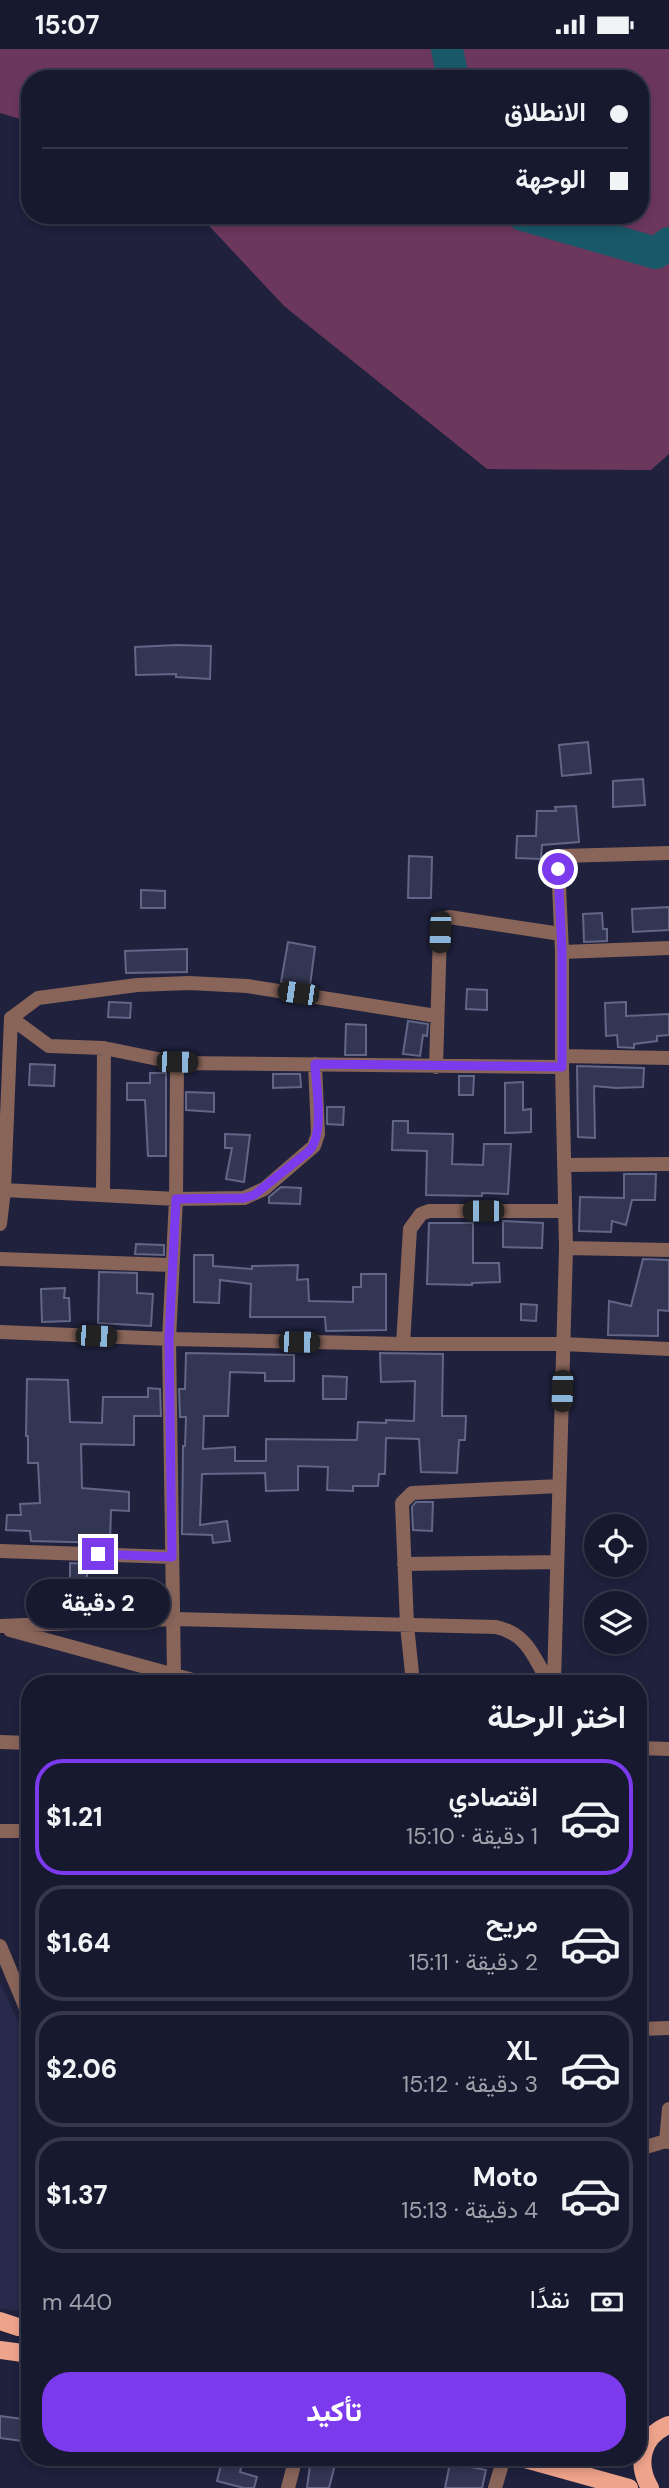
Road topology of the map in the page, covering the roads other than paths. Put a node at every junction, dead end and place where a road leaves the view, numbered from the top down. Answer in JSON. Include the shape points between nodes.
{"nodes":[{"id":1,"x":669,"y":853,"type":"edge"},
{"id":2,"x":561,"y":934,"type":"junction"},
{"id":3,"x":669,"y":949,"type":"edge"},
{"id":4,"x":562,"y":952,"type":"junction"},
{"id":5,"x":436,"y":1016,"type":"junction"},
{"id":6,"x":11,"y":1018,"type":"junction"},
{"id":7,"x":104,"y":1048,"type":"junction"},
{"id":8,"x":669,"y":1058,"type":"edge"},
{"id":9,"x":562,"y":1061,"type":"junction"},
{"id":10,"x":177,"y":1062,"type":"junction"},
{"id":11,"x":315,"y":1064,"type":"junction"},
{"id":12,"x":436,"y":1066,"type":"junction"},
{"id":13,"x":669,"y":1164,"type":"edge"},
{"id":14,"x":564,"y":1165,"type":"junction"},
{"id":15,"x":4,"y":1191,"type":"junction"},
{"id":16,"x":103,"y":1195,"type":"junction"},
{"id":17,"x":176,"y":1199,"type":"junction"},
{"id":18,"x":564,"y":1211,"type":"junction"},
{"id":19,"x":0,"y":1224,"type":"edge"},
{"id":20,"x":565,"y":1248,"type":"junction"},
{"id":21,"x":669,"y":1250,"type":"edge"},
{"id":22,"x":0,"y":1259,"type":"edge"},
{"id":23,"x":172,"y":1265,"type":"junction"},
{"id":24,"x":0,"y":1332,"type":"edge"},
{"id":25,"x":169,"y":1339,"type":"junction"},
{"id":26,"x":563,"y":1344,"type":"junction"},
{"id":27,"x":403,"y":1345,"type":"junction"},
{"id":28,"x":669,"y":1349,"type":"edge"},
{"id":29,"x":559,"y":1486,"type":"junction"},
{"id":30,"x":0,"y":1551,"type":"edge"},
{"id":31,"x":172,"y":1557,"type":"junction"},
{"id":32,"x":557,"y":1562,"type":"junction"},
{"id":33,"x":404,"y":1564,"type":"junction"},
{"id":34,"x":173,"y":1619,"type":"junction"},
{"id":35,"x":407,"y":1625,"type":"junction"},
{"id":36,"x":0,"y":1627,"type":"edge"},
{"id":37,"x":174,"y":1675,"type":"joint"},
{"id":38,"x":412,"y":1675,"type":"edge"},
{"id":39,"x":546,"y":1675,"type":"edge"},
{"id":40,"x":551,"y":1675,"type":"edge"},
{"id":41,"x":0,"y":1742,"type":"edge"},
{"id":42,"x":21,"y":1743,"type":"edge"},
{"id":43,"x":647,"y":1748,"type":"edge"},
{"id":44,"x":669,"y":1749,"type":"edge"},
{"id":45,"x":0,"y":1831,"type":"edge"},
{"id":46,"x":21,"y":1831,"type":"edge"},
{"id":47,"x":0,"y":1946,"type":"edge"},
{"id":48,"x":21,"y":1996,"type":"edge"},
{"id":49,"x":669,"y":2028,"type":"edge"},
{"id":50,"x":647,"y":2029,"type":"edge"},
{"id":51,"x":669,"y":2109,"type":"edge"},
{"id":52,"x":668,"y":2142,"type":"edge"},
{"id":53,"x":647,"y":2147,"type":"edge"},
{"id":54,"x":0,"y":2321,"type":"edge"},
{"id":55,"x":21,"y":2327,"type":"edge"},
{"id":56,"x":0,"y":2350,"type":"edge"},
{"id":57,"x":21,"y":2353,"type":"edge"},
{"id":58,"x":659,"y":2428,"type":"edge"},
{"id":59,"x":647,"y":2443,"type":"edge"},
{"id":60,"x":294,"y":2466,"type":"edge"},
{"id":61,"x":501,"y":2466,"type":"edge"},
{"id":62,"x":551,"y":2466,"type":"edge"},
{"id":63,"x":641,"y":2466,"type":"edge"},
{"id":64,"x":288,"y":2488,"type":"edge"},
{"id":65,"x":495,"y":2488,"type":"edge"},
{"id":66,"x":629,"y":2488,"type":"edge"},
{"id":67,"x":650,"y":2488,"type":"edge"}],
"edges":[{"from":1,"to":2,"type":"street","via":[[561,856]]},
{"from":2,"to":4,"type":"street"},
{"from":2,"to":5,"type":"street","via":[[449,916],[443,919]]},
{"from":3,"to":4,"type":"street"},
{"from":4,"to":9,"type":"street"},
{"from":5,"to":6,"type":"street","via":[[247,986],[189,983],[38,998]]},
{"from":5,"to":12,"type":"street"},
{"from":6,"to":7,"type":"street","via":[[49,1046]]},
{"from":6,"to":15,"type":"street"},
{"from":7,"to":10,"type":"street"},
{"from":7,"to":16,"type":"street"},
{"from":8,"to":9,"type":"street"},
{"from":9,"to":12,"type":"street"},
{"from":9,"to":14,"type":"street"},
{"from":10,"to":11,"type":"street"},
{"from":10,"to":17,"type":"street"},
{"from":11,"to":12,"type":"street"},
{"from":11,"to":17,"type":"street","via":[[318,1134],[309,1151],[254,1195]]},
{"from":13,"to":14,"type":"street"},
{"from":14,"to":18,"type":"street"},
{"from":15,"to":16,"type":"street"},
{"from":15,"to":19,"type":"street"},
{"from":16,"to":17,"type":"street"},
{"from":17,"to":23,"type":"street"},
{"from":18,"to":20,"type":"street"},
{"from":18,"to":27,"type":"street","via":[[421,1214],[410,1229]]},
{"from":20,"to":21,"type":"street"},
{"from":20,"to":26,"type":"street"},
{"from":22,"to":23,"type":"street"},
{"from":23,"to":25,"type":"street"},
{"from":24,"to":25,"type":"street"},
{"from":25,"to":27,"type":"street"},
{"from":25,"to":31,"type":"street"},
{"from":26,"to":27,"type":"street"},
{"from":26,"to":28,"type":"street"},
{"from":26,"to":29,"type":"street"},
{"from":29,"to":32,"type":"street"},
{"from":29,"to":33,"type":"street","via":[[412,1493],[402,1503]]},
{"from":30,"to":31,"type":"street"},
{"from":31,"to":34,"type":"street"},
{"from":32,"to":33,"type":"street"},
{"from":32,"to":40,"type":"street"},
{"from":33,"to":35,"type":"street"},
{"from":34,"to":35,"type":"street"},
{"from":34,"to":36,"type":"street"},
{"from":34,"to":37,"type":"street"},
{"from":35,"to":38,"type":"street"},
{"from":35,"to":39,"type":"street","via":[[512,1630]]},
{"from":36,"to":37,"type":"street"},
{"from":41,"to":42,"type":"street"},
{"from":43,"to":44,"type":"street"},
{"from":45,"to":46,"type":"street"},
{"from":47,"to":48,"type":"street"},
{"from":49,"to":50,"type":"street"},
{"from":51,"to":52,"type":"street"},
{"from":52,"to":53,"type":"street"},
{"from":54,"to":55,"type":"main road"},
{"from":56,"to":57,"type":"main road"},
{"from":58,"to":59,"type":"main road"},
{"from":60,"to":64,"type":"street"},
{"from":61,"to":65,"type":"street"},
{"from":62,"to":66,"type":"main road"},
{"from":63,"to":67,"type":"main road"}]}
